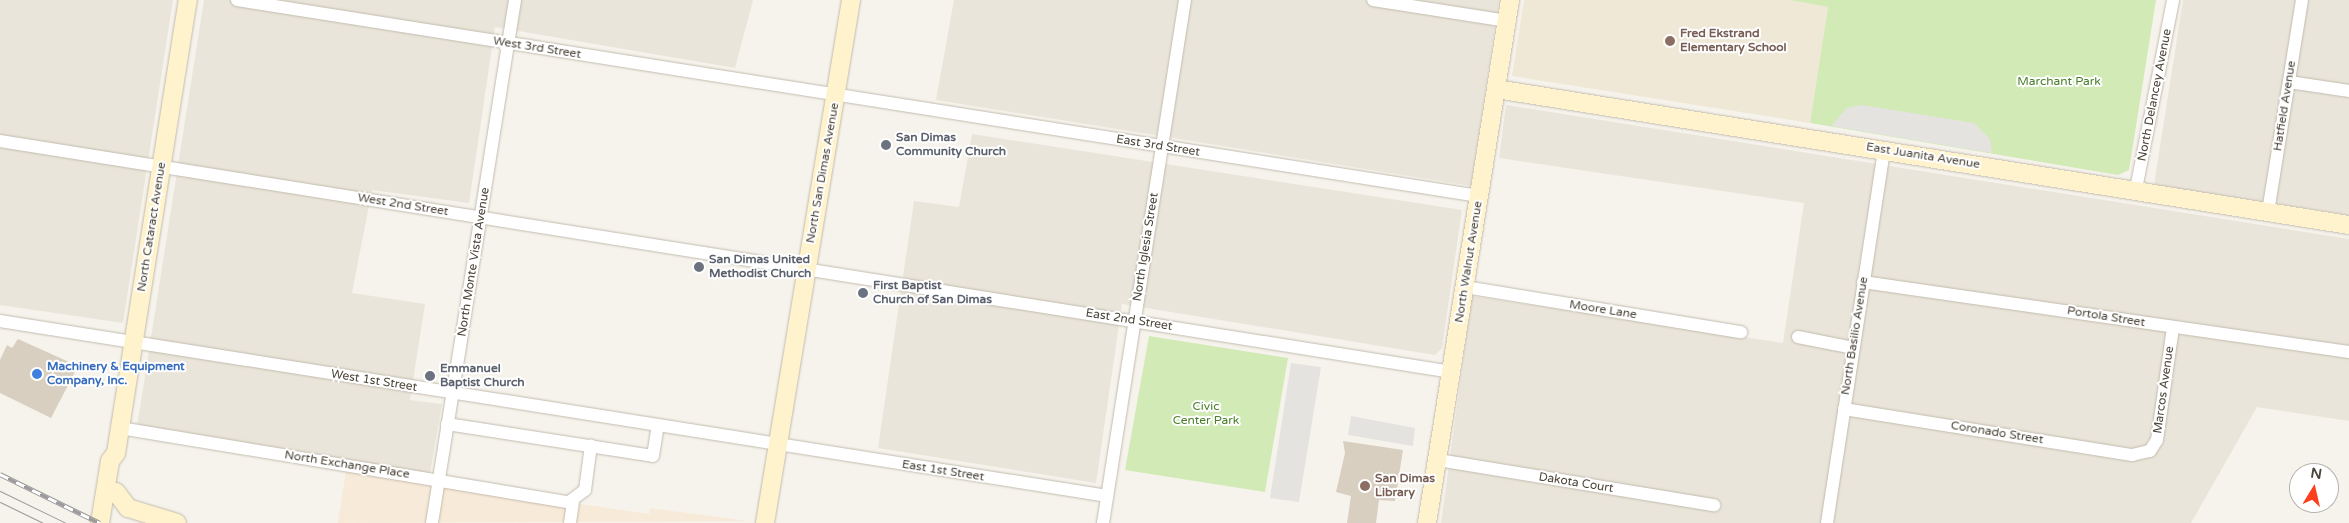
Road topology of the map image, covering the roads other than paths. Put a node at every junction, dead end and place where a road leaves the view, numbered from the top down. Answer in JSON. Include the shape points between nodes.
{"nodes":[{"id":1,"x":188,"y":0,"type":"edge"},
{"id":2,"x":237,"y":0,"type":"edge"},
{"id":3,"x":515,"y":0,"type":"edge"},
{"id":4,"x":851,"y":0,"type":"edge"},
{"id":5,"x":1185,"y":0,"type":"edge"},
{"id":6,"x":1373,"y":0,"type":"edge"},
{"id":7,"x":1510,"y":0,"type":"edge"},
{"id":8,"x":2173,"y":0,"type":"edge"},
{"id":9,"x":2302,"y":0,"type":"edge"},
{"id":10,"x":1507,"y":21,"type":"junction"},
{"id":11,"x":508,"y":43,"type":"junction"},
{"id":12,"x":2289,"y":82,"type":"junction"},
{"id":13,"x":1496,"y":89,"type":"junction"},
{"id":14,"x":2349,"y":91,"type":"edge"},
{"id":15,"x":836,"y":95,"type":"junction"},
{"id":16,"x":0,"y":141,"type":"edge"},
{"id":17,"x":1162,"y":147,"type":"junction"},
{"id":18,"x":1884,"y":150,"type":"junction"},
{"id":19,"x":162,"y":167,"type":"junction"},
{"id":20,"x":2136,"y":190,"type":"junction"},
{"id":21,"x":1479,"y":196,"type":"junction"},
{"id":22,"x":2268,"y":212,"type":"junction"},
{"id":23,"x":482,"y":217,"type":"junction"},
{"id":24,"x":2349,"y":226,"type":"edge"},
{"id":25,"x":806,"y":269,"type":"junction"},
{"id":26,"x":1864,"y":282,"type":"junction"},
{"id":27,"x":1465,"y":287,"type":"junction"},
{"id":28,"x":0,"y":321,"type":"edge"},
{"id":29,"x":1135,"y":321,"type":"junction"},
{"id":30,"x":2173,"y":327,"type":"junction"},
{"id":31,"x":1741,"y":332,"type":"dead end"},
{"id":32,"x":1798,"y":337,"type":"dead end"},
{"id":33,"x":134,"y":343,"type":"junction"},
{"id":34,"x":1853,"y":348,"type":"junction"},
{"id":35,"x":2349,"y":352,"type":"edge"},
{"id":36,"x":1452,"y":372,"type":"junction"},
{"id":37,"x":452,"y":394,"type":"junction"},
{"id":38,"x":1844,"y":409,"type":"junction"},
{"id":39,"x":447,"y":424,"type":"junction"},
{"id":40,"x":658,"y":426,"type":"junction"},
{"id":41,"x":120,"y":428,"type":"junction"},
{"id":42,"x":591,"y":446,"type":"junction"},
{"id":43,"x":778,"y":446,"type":"junction"},
{"id":44,"x":2150,"y":451,"type":"joint"},
{"id":45,"x":116,"y":453,"type":"junction"},
{"id":46,"x":1438,"y":460,"type":"junction"},
{"id":47,"x":439,"y":481,"type":"junction"},
{"id":48,"x":116,"y":492,"type":"junction"},
{"id":49,"x":1108,"y":496,"type":"junction"},
{"id":50,"x":573,"y":501,"type":"junction"},
{"id":51,"x":1714,"y":505,"type":"dead end"},
{"id":52,"x":100,"y":523,"type":"edge"},
{"id":53,"x":111,"y":523,"type":"edge"},
{"id":54,"x":177,"y":523,"type":"edge"},
{"id":55,"x":432,"y":523,"type":"edge"},
{"id":56,"x":570,"y":523,"type":"edge"},
{"id":57,"x":765,"y":523,"type":"edge"},
{"id":58,"x":1103,"y":523,"type":"edge"},
{"id":59,"x":1427,"y":523,"type":"edge"},
{"id":60,"x":1827,"y":523,"type":"edge"}],
"edges":[{"from":1,"to":19,"type":"street","name":"North Cataract Avenue"},
{"from":2,"to":11,"type":"street","name":"West 3rd Street"},
{"from":3,"to":11,"type":"street","name":"North Monte Vista Avenue"},
{"from":4,"to":15,"type":"street","name":"North San Dimas Avenue"},
{"from":5,"to":17,"type":"street","name":"North Iglesia Street"},
{"from":6,"to":10,"type":"street"},
{"from":7,"to":10,"type":"street","name":"North Walnut Avenue"},
{"from":8,"to":20,"type":"street","name":"North Delancey Avenue"},
{"from":9,"to":12,"type":"street","name":"Hatfield Avenue"},
{"from":10,"to":13,"type":"street","name":"North Walnut Avenue"},
{"from":11,"to":15,"type":"street","name":"West 3rd Street"},
{"from":11,"to":23,"type":"street","name":"North Monte Vista Avenue"},
{"from":12,"to":14,"type":"street"},
{"from":12,"to":22,"type":"street","name":"Hatfield Avenue"},
{"from":13,"to":18,"type":"street","name":"East Juanita Avenue"},
{"from":13,"to":21,"type":"street","name":"North Walnut Avenue"},
{"from":15,"to":17,"type":"street","name":"East 3rd Street"},
{"from":15,"to":25,"type":"street","name":"North San Dimas Avenue"},
{"from":16,"to":19,"type":"street","name":"West 2nd Street"},
{"from":17,"to":21,"type":"street","name":"East 3rd Street"},
{"from":17,"to":29,"type":"street","name":"North Iglesia Street"},
{"from":18,"to":20,"type":"street","name":"East Juanita Avenue"},
{"from":18,"to":26,"type":"street","name":"North Basilio Avenue"},
{"from":19,"to":23,"type":"street","name":"West 2nd Street"},
{"from":19,"to":33,"type":"street","name":"North Cataract Avenue"},
{"from":20,"to":22,"type":"street","name":"East Juanita Avenue"},
{"from":21,"to":27,"type":"street","name":"North Walnut Avenue"},
{"from":22,"to":24,"type":"street","name":"East Juanita Avenue"},
{"from":23,"to":25,"type":"street","name":"West 2nd Street"},
{"from":23,"to":37,"type":"street","name":"North Monte Vista Avenue"},
{"from":25,"to":29,"type":"street","name":"East 2nd Street"},
{"from":25,"to":43,"type":"street","name":"North San Dimas Avenue"},
{"from":26,"to":30,"type":"street","name":"Portola Street"},
{"from":26,"to":34,"type":"street","name":"North Basilio Avenue"},
{"from":27,"to":31,"type":"street","name":"Moore Lane"},
{"from":27,"to":36,"type":"street","name":"North Walnut Avenue"},
{"from":28,"to":33,"type":"street","name":"West 1st Street"},
{"from":29,"to":36,"type":"street","name":"East 2nd Street"},
{"from":29,"to":49,"type":"street","name":"North Iglesia Street"},
{"from":30,"to":35,"type":"street","name":"Portola Street"},
{"from":30,"to":44,"type":"street","name":"Marcos Avenue","via":[[2157,440]]},
{"from":32,"to":34,"type":"street"},
{"from":33,"to":37,"type":"street","name":"West 1st Street"},
{"from":33,"to":41,"type":"street","name":"North Cataract Avenue"},
{"from":34,"to":38,"type":"street","name":"North Basilio Avenue"},
{"from":36,"to":46,"type":"street","name":"North Walnut Avenue"},
{"from":37,"to":39,"type":"street","name":"North Monte Vista Avenue"},
{"from":37,"to":40,"type":"street","name":"West 1st Street"},
{"from":38,"to":44,"type":"street","name":"Coronado Street","via":[[2132,455]]},
{"from":38,"to":60,"type":"street","name":"North Basilio Avenue"},
{"from":39,"to":42,"type":"street"},
{"from":39,"to":47,"type":"street","name":"North Monte Vista Avenue"},
{"from":40,"to":42,"type":"street","via":[[654,456]]},
{"from":40,"to":43,"type":"street","name":"West 1st Street"},
{"from":41,"to":45,"type":"street","name":"North Cataract Avenue"},
{"from":41,"to":47,"type":"street","name":"North Exchange Place"},
{"from":42,"to":50,"type":"street","via":[[584,490]]},
{"from":43,"to":49,"type":"street","name":"East 1st Street"},
{"from":43,"to":57,"type":"street","name":"North San Dimas Avenue"},
{"from":45,"to":48,"type":"street","via":[[120,462]]},
{"from":45,"to":52,"type":"street","via":[[110,461]]},
{"from":46,"to":51,"type":"street","name":"Dakota Court"},
{"from":46,"to":59,"type":"street","name":"North Walnut Avenue"},
{"from":47,"to":50,"type":"street","name":"North Exchange Place"},
{"from":47,"to":55,"type":"street","name":"North Monte Vista Avenue"},
{"from":48,"to":53,"type":"street"},
{"from":48,"to":54,"type":"street","via":[[128,508]]},
{"from":49,"to":58,"type":"street","name":"North Iglesia Street"},
{"from":50,"to":56,"type":"street"}]}
